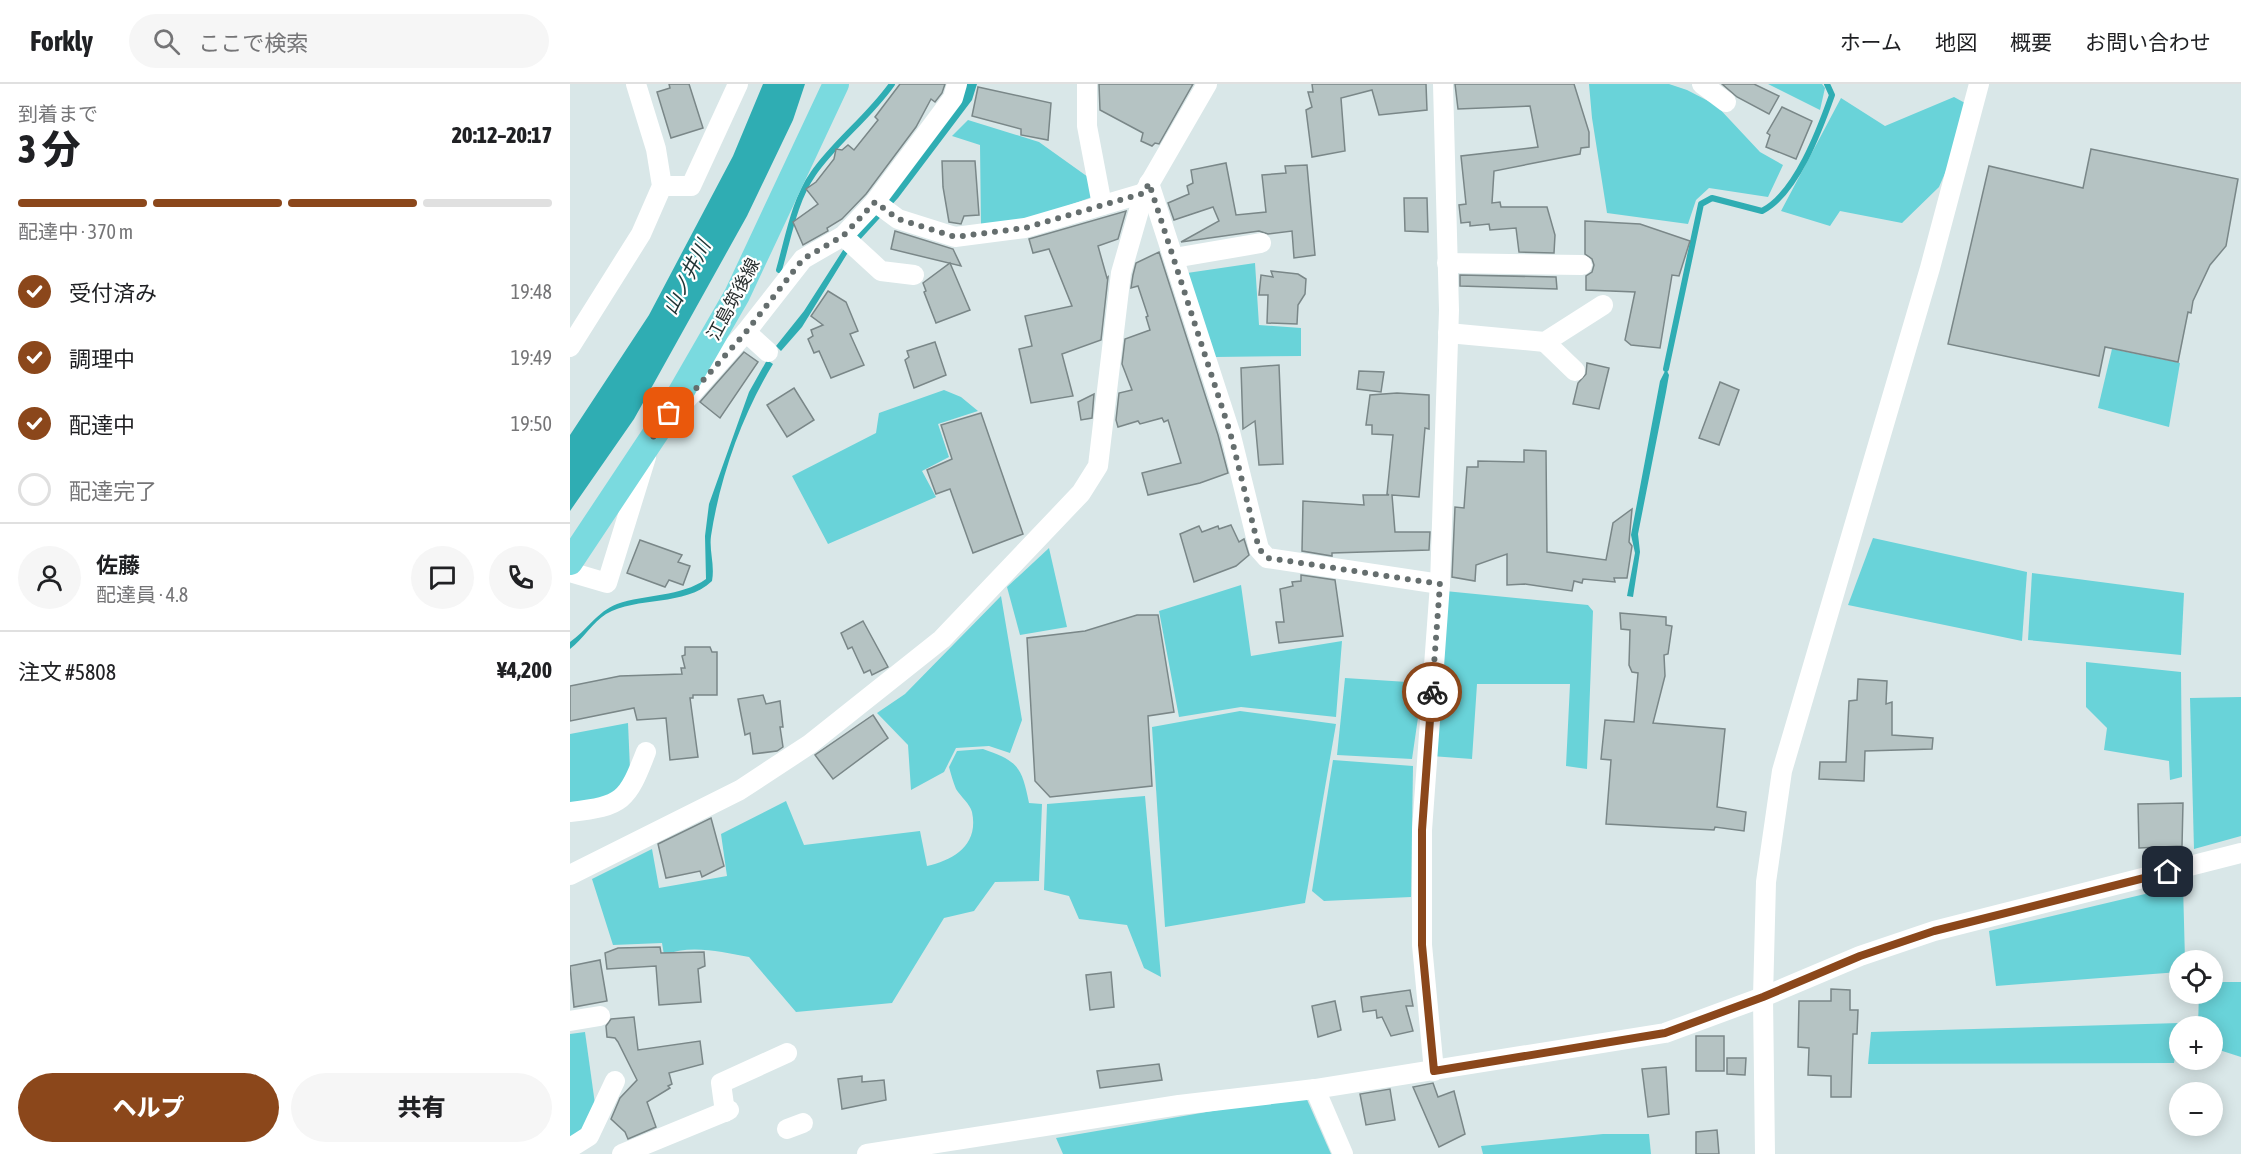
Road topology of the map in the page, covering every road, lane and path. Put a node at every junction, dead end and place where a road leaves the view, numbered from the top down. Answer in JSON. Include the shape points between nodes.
{"nodes":[{"id":1,"x":636,"y":84,"type":"edge"},
{"id":2,"x":738,"y":84,"type":"edge"},
{"id":3,"x":836,"y":84,"type":"edge"},
{"id":4,"x":957,"y":84,"type":"edge"},
{"id":5,"x":1087,"y":84,"type":"edge"},
{"id":6,"x":1207,"y":84,"type":"edge"},
{"id":7,"x":1443,"y":84,"type":"edge"},
{"id":8,"x":1702,"y":84,"type":"edge"},
{"id":9,"x":1979,"y":84,"type":"edge"},
{"id":10,"x":1726,"y":102,"type":"dead end"},
{"id":11,"x":662,"y":186,"type":"junction"},
{"id":12,"x":1146,"y":188,"type":"junction"},
{"id":13,"x":875,"y":202,"type":"junction"},
{"id":14,"x":1102,"y":205,"type":"junction"},
{"id":15,"x":843,"y":236,"type":"junction"},
{"id":16,"x":1261,"y":243,"type":"dead end"},
{"id":17,"x":1174,"y":258,"type":"junction"},
{"id":18,"x":1448,"y":263,"type":"junction"},
{"id":19,"x":1582,"y":264,"type":"dead end"},
{"id":20,"x":914,"y":275,"type":"dead end"},
{"id":21,"x":1603,"y":305,"type":"dead end"},
{"id":22,"x":746,"y":332,"type":"junction"},
{"id":23,"x":1448,"y":333,"type":"junction"},
{"id":24,"x":1545,"y":342,"type":"junction"},
{"id":25,"x":570,"y":347,"type":"edge"},
{"id":26,"x":768,"y":352,"type":"dead end"},
{"id":27,"x":1575,"y":371,"type":"dead end"},
{"id":28,"x":652,"y":438,"type":"junction"},
{"id":29,"x":570,"y":562,"type":"edge"},
{"id":30,"x":570,"y":572,"type":"edge"},
{"id":31,"x":1440,"y":584,"type":"junction"},
{"id":32,"x":646,"y":752,"type":"dead end"},
{"id":33,"x":570,"y":812,"type":"edge"},
{"id":34,"x":2241,"y":853,"type":"edge"},
{"id":35,"x":570,"y":875,"type":"edge"},
{"id":36,"x":1763,"y":997,"type":"junction"},
{"id":37,"x":600,"y":1016,"type":"dead end"},
{"id":38,"x":570,"y":1021,"type":"edge"},
{"id":39,"x":787,"y":1053,"type":"dead end"},
{"id":40,"x":1434,"y":1071,"type":"junction"},
{"id":41,"x":615,"y":1082,"type":"dead end"},
{"id":42,"x":1315,"y":1089,"type":"junction"},
{"id":43,"x":570,"y":1148,"type":"edge"},
{"id":44,"x":946,"y":1148,"type":"edge"},
{"id":45,"x":622,"y":1154,"type":"edge"},
{"id":46,"x":867,"y":1154,"type":"edge"},
{"id":47,"x":1343,"y":1154,"type":"edge"},
{"id":48,"x":1765,"y":1154,"type":"edge"}],
"edges":[{"from":1,"to":11,"type":"street","via":[[656,149]]},
{"from":2,"to":11,"type":"street","via":[[691,186]]},
{"from":3,"to":28,"type":"main road","name":"江島筑後線","via":[[737,295]]},
{"from":4,"to":13,"type":"street","via":[[953,98]]},
{"from":5,"to":14,"type":"street","via":[[1087,126]]},
{"from":6,"to":12,"type":"street"},
{"from":7,"to":18,"type":"street"},
{"from":8,"to":10,"type":"street"},
{"from":9,"to":36,"type":"street","via":[[1930,268],[1782,771],[1767,882]]},
{"from":11,"to":25,"type":"street","via":[[641,234]]},
{"from":12,"to":14,"type":"street"},
{"from":12,"to":17,"type":"street"},
{"from":12,"to":35,"type":"street","via":[[1121,273],[1098,465],[1081,494],[942,639],[819,737],[741,790]]},
{"from":13,"to":14,"type":"street","via":[[898,219],[955,237],[1025,228]]},
{"from":13,"to":15,"type":"street"},
{"from":15,"to":20,"type":"street","via":[[881,271]]},
{"from":15,"to":22,"type":"street","via":[[803,259]]},
{"from":16,"to":17,"type":"street"},
{"from":17,"to":31,"type":"street","via":[[1230,432],[1259,549],[1268,558]]},
{"from":18,"to":19,"type":"street"},
{"from":18,"to":23,"type":"street"},
{"from":21,"to":24,"type":"street"},
{"from":22,"to":26,"type":"street"},
{"from":22,"to":28,"type":"street"},
{"from":23,"to":24,"type":"street"},
{"from":23,"to":31,"type":"street"},
{"from":24,"to":27,"type":"street"},
{"from":28,"to":29,"type":"main road","name":"江島筑後線"},
{"from":28,"to":30,"type":"street","via":[[607,583]]},
{"from":31,"to":40,"type":"street","via":[[1422,841],[1422,945]]},
{"from":32,"to":33,"type":"street","via":[[625,797],[598,808]]},
{"from":34,"to":36,"type":"street","via":[[1934,931],[1860,956]]},
{"from":36,"to":40,"type":"street","via":[[1665,1033]]},
{"from":36,"to":48,"type":"street"},
{"from":37,"to":38,"type":"street"},
{"from":39,"to":45,"type":"street","via":[[721,1083],[727,1111]]},
{"from":40,"to":42,"type":"street"},
{"from":41,"to":43,"type":"street","via":[[589,1136]]},
{"from":42,"to":44,"type":"street","via":[[1179,1105]]},
{"from":42,"to":47,"type":"street"},
{"from":44,"to":46,"type":"street"}]}
